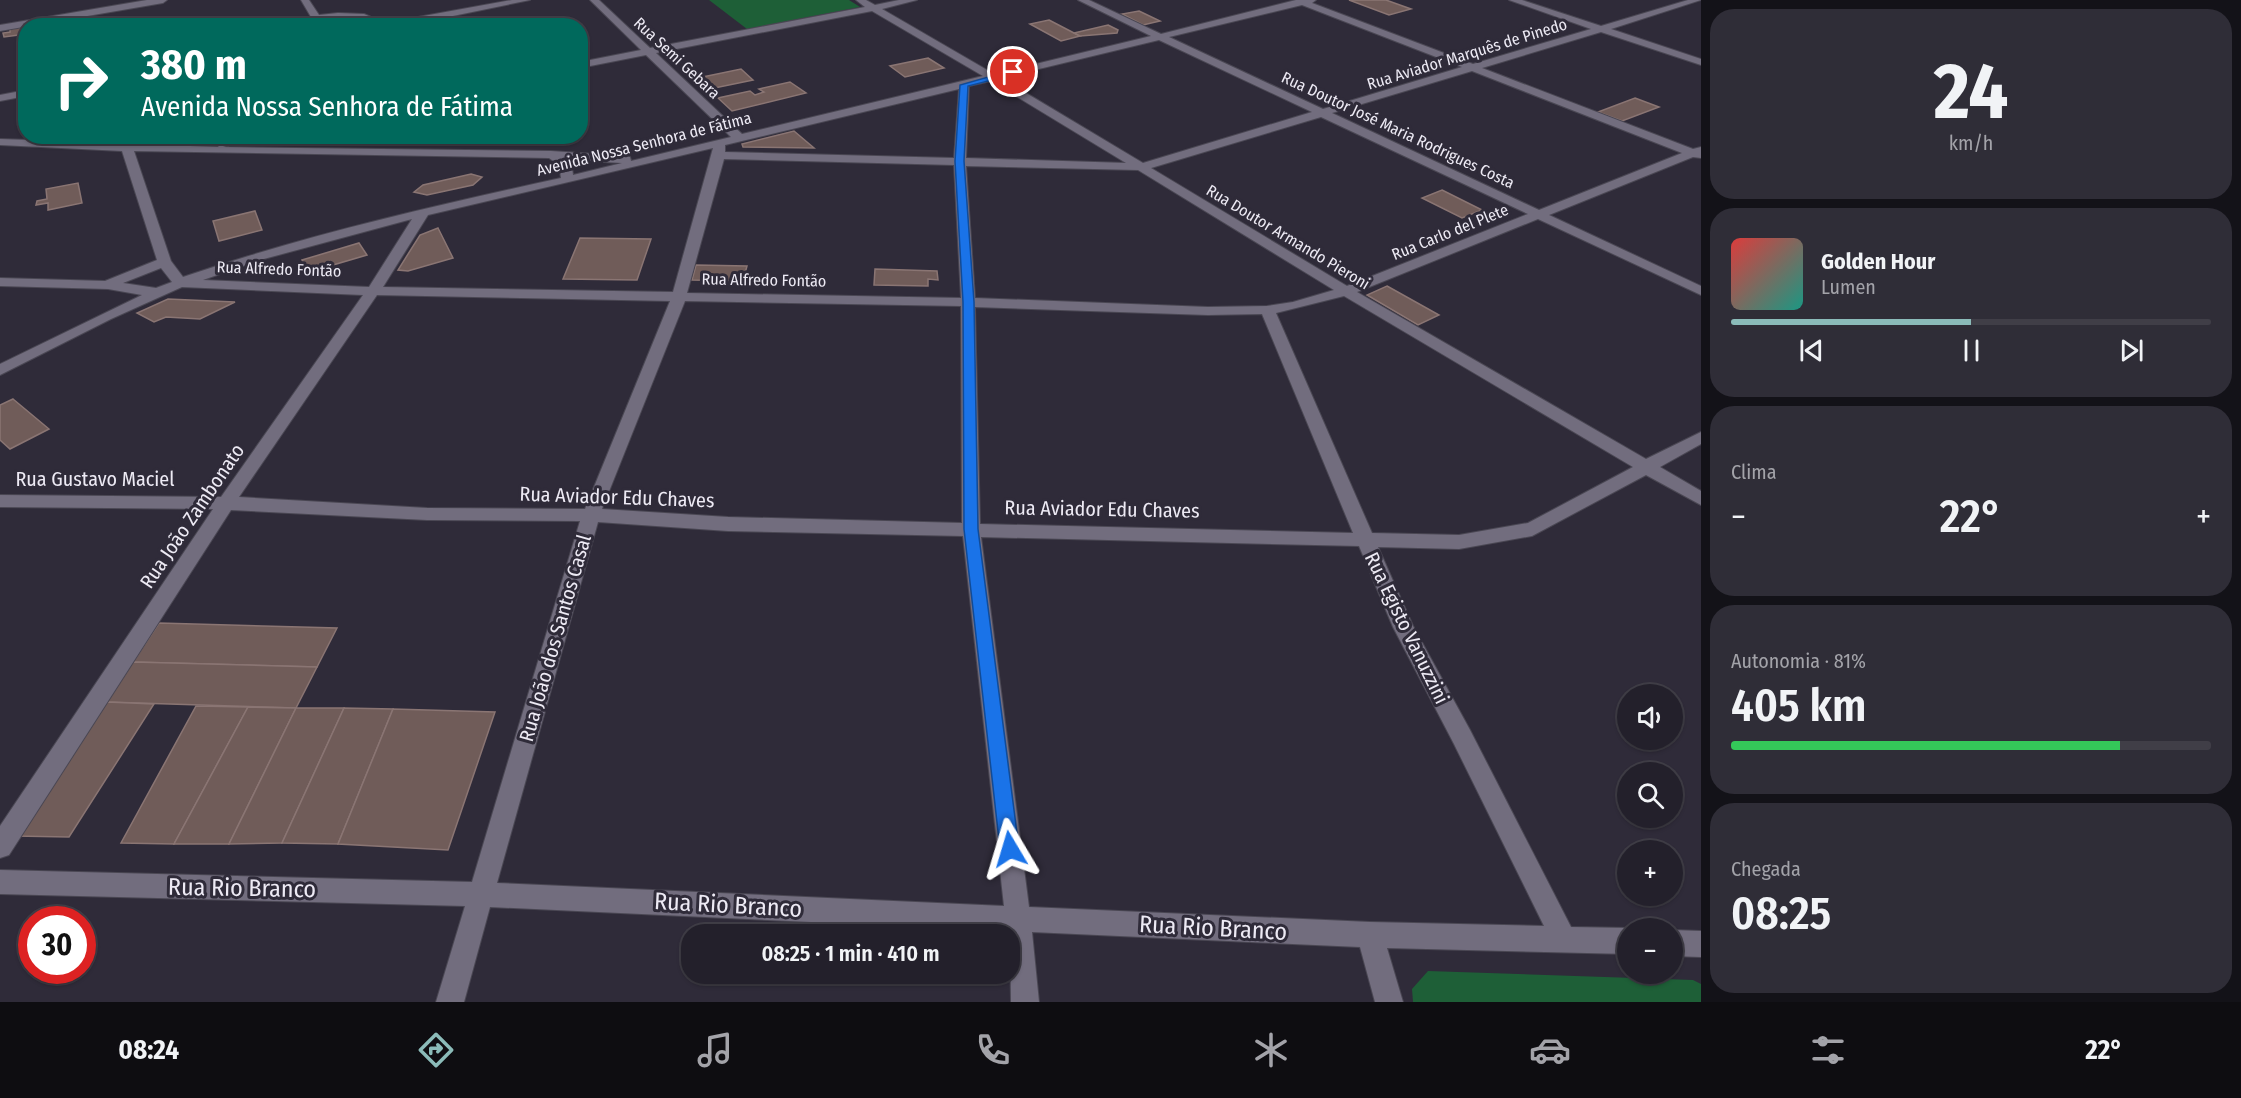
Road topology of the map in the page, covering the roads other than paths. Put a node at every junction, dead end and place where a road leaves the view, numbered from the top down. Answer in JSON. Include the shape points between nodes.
{"nodes":[{"id":1,"x":87,"y":0,"type":"edge"},
{"id":2,"x":163,"y":0,"type":"edge"},
{"id":3,"x":305,"y":0,"type":"edge"},
{"id":4,"x":526,"y":0,"type":"edge"},
{"id":5,"x":594,"y":0,"type":"edge"},
{"id":6,"x":860,"y":0,"type":"edge"},
{"id":7,"x":913,"y":0,"type":"edge"},
{"id":8,"x":1082,"y":0,"type":"edge"},
{"id":9,"x":1513,"y":0,"type":"edge"},
{"id":10,"x":1697,"y":0,"type":"edge"},
{"id":11,"x":1305,"y":1,"type":"edge"},
{"id":12,"x":873,"y":8,"type":"junction"},
{"id":13,"x":91,"y":12,"type":"junction"},
{"id":14,"x":57,"y":18,"type":"edge"},
{"id":15,"x":93,"y":18,"type":"edge"},
{"id":16,"x":316,"y":18,"type":"joint"},
{"id":17,"x":368,"y":18,"type":"edge"},
{"id":18,"x":428,"y":18,"type":"edge"},
{"id":19,"x":18,"y":25,"type":"edge"},
{"id":20,"x":0,"y":28,"type":"edge"},
{"id":21,"x":1602,"y":29,"type":"junction"},
{"id":22,"x":1160,"y":37,"type":"junction"},
{"id":23,"x":647,"y":52,"type":"junction"},
{"id":24,"x":1701,"y":62,"type":"edge"},
{"id":25,"x":588,"y":63,"type":"edge"},
{"id":26,"x":1473,"y":68,"type":"junction"},
{"id":27,"x":992,"y":77,"type":"junction"},
{"id":28,"x":964,"y":85,"type":"junction"},
{"id":29,"x":18,"y":95,"type":"edge"},
{"id":30,"x":0,"y":98,"type":"edge"},
{"id":31,"x":1322,"y":113,"type":"junction"},
{"id":32,"x":739,"y":138,"type":"junction"},
{"id":33,"x":0,"y":142,"type":"edge"},
{"id":34,"x":18,"y":142,"type":"edge"},
{"id":35,"x":125,"y":144,"type":"edge"},
{"id":36,"x":142,"y":144,"type":"edge"},
{"id":37,"x":223,"y":144,"type":"edge"},
{"id":38,"x":248,"y":144,"type":"edge"},
{"id":39,"x":719,"y":149,"type":"junction"},
{"id":40,"x":194,"y":150,"type":"junction"},
{"id":41,"x":240,"y":150,"type":"junction"},
{"id":42,"x":1698,"y":153,"type":"edge"},
{"id":43,"x":551,"y":155,"type":"junction"},
{"id":44,"x":646,"y":161,"type":"junction"},
{"id":45,"x":960,"y":161,"type":"junction"},
{"id":46,"x":1143,"y":167,"type":"junction"},
{"id":47,"x":567,"y":180,"type":"junction"},
{"id":48,"x":423,"y":212,"type":"junction"},
{"id":49,"x":1539,"y":214,"type":"junction"},
{"id":50,"x":164,"y":262,"type":"junction"},
{"id":51,"x":0,"y":282,"type":"edge"},
{"id":52,"x":180,"y":283,"type":"junction"},
{"id":53,"x":108,"y":285,"type":"junction"},
{"id":54,"x":373,"y":291,"type":"junction"},
{"id":55,"x":1346,"y":291,"type":"junction"},
{"id":56,"x":1701,"y":291,"type":"edge"},
{"id":57,"x":158,"y":293,"type":"junction"},
{"id":58,"x":679,"y":297,"type":"junction"},
{"id":59,"x":968,"y":302,"type":"junction"},
{"id":60,"x":1267,"y":310,"type":"junction"},
{"id":61,"x":0,"y":370,"type":"edge"},
{"id":62,"x":1701,"y":437,"type":"edge"},
{"id":63,"x":1647,"y":468,"type":"junction"},
{"id":64,"x":1701,"y":499,"type":"edge"},
{"id":65,"x":0,"y":501,"type":"edge"},
{"id":66,"x":226,"y":503,"type":"junction"},
{"id":67,"x":591,"y":515,"type":"junction"},
{"id":68,"x":971,"y":529,"type":"junction"},
{"id":69,"x":1364,"y":538,"type":"junction"},
{"id":70,"x":0,"y":847,"type":"edge"},
{"id":71,"x":0,"y":882,"type":"edge"},
{"id":72,"x":480,"y":894,"type":"junction"},
{"id":73,"x":1018,"y":918,"type":"junction"},
{"id":74,"x":1370,"y":935,"type":"junction"},
{"id":75,"x":1563,"y":938,"type":"junction"},
{"id":76,"x":1617,"y":940,"type":"edge"},
{"id":77,"x":1683,"y":943,"type":"edge"},
{"id":78,"x":1701,"y":944,"type":"edge"},
{"id":79,"x":450,"y":1002,"type":"edge"},
{"id":80,"x":1025,"y":1002,"type":"edge"},
{"id":81,"x":1389,"y":1002,"type":"edge"}],
"edges":[{"from":1,"to":13,"type":"street"},
{"from":2,"to":13,"type":"street"},
{"from":3,"to":16,"type":"street"},
{"from":4,"to":18,"type":"street"},
{"from":5,"to":23,"type":"street","name":"Rua Semi Gebara"},
{"from":6,"to":12,"type":"street","name":"Rua Doutor Armando Pieroni"},
{"from":7,"to":12,"type":"street"},
{"from":8,"to":22,"type":"street","name":"Rua Doutor José Maria Rodrigues Costa"},
{"from":9,"to":21,"type":"street"},
{"from":10,"to":21,"type":"street","name":"Rua Aviador Marquês de Pinedo"},
{"from":11,"to":22,"type":"street","name":"Avenida Nossa Senhora de Fátima"},
{"from":11,"to":26,"type":"street"},
{"from":12,"to":23,"type":"street"},
{"from":12,"to":27,"type":"street","name":"Rua Doutor Armando Pieroni"},
{"from":13,"to":14,"type":"street"},
{"from":13,"to":15,"type":"street"},
{"from":16,"to":17,"type":"street"},
{"from":19,"to":20,"type":"street"},
{"from":21,"to":24,"type":"street"},
{"from":21,"to":26,"type":"street","name":"Rua Aviador Marquês de Pinedo"},
{"from":22,"to":27,"type":"street","name":"Avenida Nossa Senhora de Fátima"},
{"from":22,"to":31,"type":"street","name":"Rua Doutor José Maria Rodrigues Costa"},
{"from":23,"to":25,"type":"street"},
{"from":23,"to":32,"type":"street","name":"Rua Semi Gebara"},
{"from":26,"to":31,"type":"street","name":"Rua Aviador Marquês de Pinedo"},
{"from":26,"to":42,"type":"street"},
{"from":27,"to":28,"type":"street","name":"Avenida Nossa Senhora de Fátima"},
{"from":27,"to":46,"type":"street","name":"Rua Doutor Armando Pieroni"},
{"from":28,"to":32,"type":"street","name":"Avenida Nossa Senhora de Fátima"},
{"from":28,"to":45,"type":"street"},
{"from":29,"to":30,"type":"street"},
{"from":31,"to":46,"type":"street","name":"Rua Aviador Marquês de Pinedo"},
{"from":31,"to":49,"type":"street","name":"Rua Doutor José Maria Rodrigues Costa"},
{"from":32,"to":39,"type":"street","name":"Avenida Nossa Senhora de Fátima"},
{"from":33,"to":34,"type":"street"},
{"from":35,"to":50,"type":"street"},
{"from":36,"to":40,"type":"street"},
{"from":37,"to":40,"type":"street"},
{"from":38,"to":41,"type":"street"},
{"from":39,"to":44,"type":"street","name":"Avenida Nossa Senhora de Fátima"},
{"from":39,"to":45,"type":"street"},
{"from":39,"to":58,"type":"street","name":"Rua João dos Santos Casal"},
{"from":40,"to":41,"type":"street"},
{"from":41,"to":43,"type":"street"},
{"from":42,"to":49,"type":"street","name":"Rua Carlo del Plete"},
{"from":43,"to":44,"type":"street"},
{"from":43,"to":47,"type":"street","via":[[564,160]]},
{"from":44,"to":47,"type":"street","name":"Avenida Nossa Senhora de Fátima"},
{"from":45,"to":46,"type":"street"},
{"from":45,"to":59,"type":"street"},
{"from":46,"to":55,"type":"street","name":"Rua Doutor Armando Pieroni"},
{"from":47,"to":48,"type":"street","name":"Avenida Nossa Senhora de Fátima"},
{"from":48,"to":52,"type":"street","name":"Avenida Nossa Senhora de Fátima","via":[[255,257]]},
{"from":48,"to":54,"type":"street","name":"Rua João Zambonato"},
{"from":49,"to":55,"type":"street","name":"Rua Carlo del Plete"},
{"from":49,"to":56,"type":"street","name":"Rua Doutor José Maria Rodrigues Costa"},
{"from":50,"to":52,"type":"street"},
{"from":50,"to":53,"type":"street"},
{"from":51,"to":53,"type":"street"},
{"from":52,"to":54,"type":"street","name":"Rua Alfredo Fontão"},
{"from":52,"to":57,"type":"street","name":"Avenida Nossa Senhora de Fátima"},
{"from":53,"to":57,"type":"street"},
{"from":54,"to":58,"type":"street","name":"Rua Alfredo Fontão"},
{"from":54,"to":66,"type":"street","name":"Rua João Zambonato"},
{"from":55,"to":60,"type":"street","name":"Rua Alfredo Fontão"},
{"from":55,"to":63,"type":"street","name":"Rua Doutor Armando Pieroni"},
{"from":57,"to":61,"type":"street","name":"Avenida Nossa Senhora de Fátima"},
{"from":58,"to":59,"type":"street","name":"Rua Alfredo Fontão"},
{"from":58,"to":67,"type":"street","name":"Rua João dos Santos Casal"},
{"from":59,"to":60,"type":"street","name":"Rua Alfredo Fontão"},
{"from":59,"to":68,"type":"street"},
{"from":60,"to":69,"type":"street","name":"Rua Egisto Vanuzzini"},
{"from":62,"to":63,"type":"street","name":"Rua Aviador Edu Chaves"},
{"from":63,"to":64,"type":"street","name":"Rua Doutor Armando Pieroni"},
{"from":63,"to":69,"type":"street","name":"Rua Aviador Edu Chaves","via":[[1532,529],[1459,542]]},
{"from":65,"to":66,"type":"street","name":"Rua Gustavo Maciel"},
{"from":66,"to":67,"type":"street","name":"Rua Aviador Edu Chaves","via":[[428,514]]},
{"from":66,"to":70,"type":"street","name":"Rua João Zambonato"},
{"from":67,"to":68,"type":"street","name":"Rua Aviador Edu Chaves","via":[[728,524]]},
{"from":67,"to":72,"type":"street","name":"Rua João dos Santos Casal"},
{"from":68,"to":69,"type":"street","name":"Rua Aviador Edu Chaves"},
{"from":68,"to":73,"type":"street"},
{"from":69,"to":75,"type":"street","name":"Rua Egisto Vanuzzini","via":[[1403,627]]},
{"from":71,"to":72,"type":"street","name":"Rua Rio Branco"},
{"from":72,"to":73,"type":"street","name":"Rua Rio Branco"},
{"from":72,"to":79,"type":"street","name":"Rua João dos Santos Casal"},
{"from":73,"to":74,"type":"street","name":"Rua Rio Branco"},
{"from":73,"to":80,"type":"street"},
{"from":74,"to":75,"type":"street","name":"Rua Rio Branco"},
{"from":74,"to":81,"type":"street"},
{"from":75,"to":76,"type":"street","name":"Rua Rio Branco"},
{"from":77,"to":78,"type":"street"}]}
